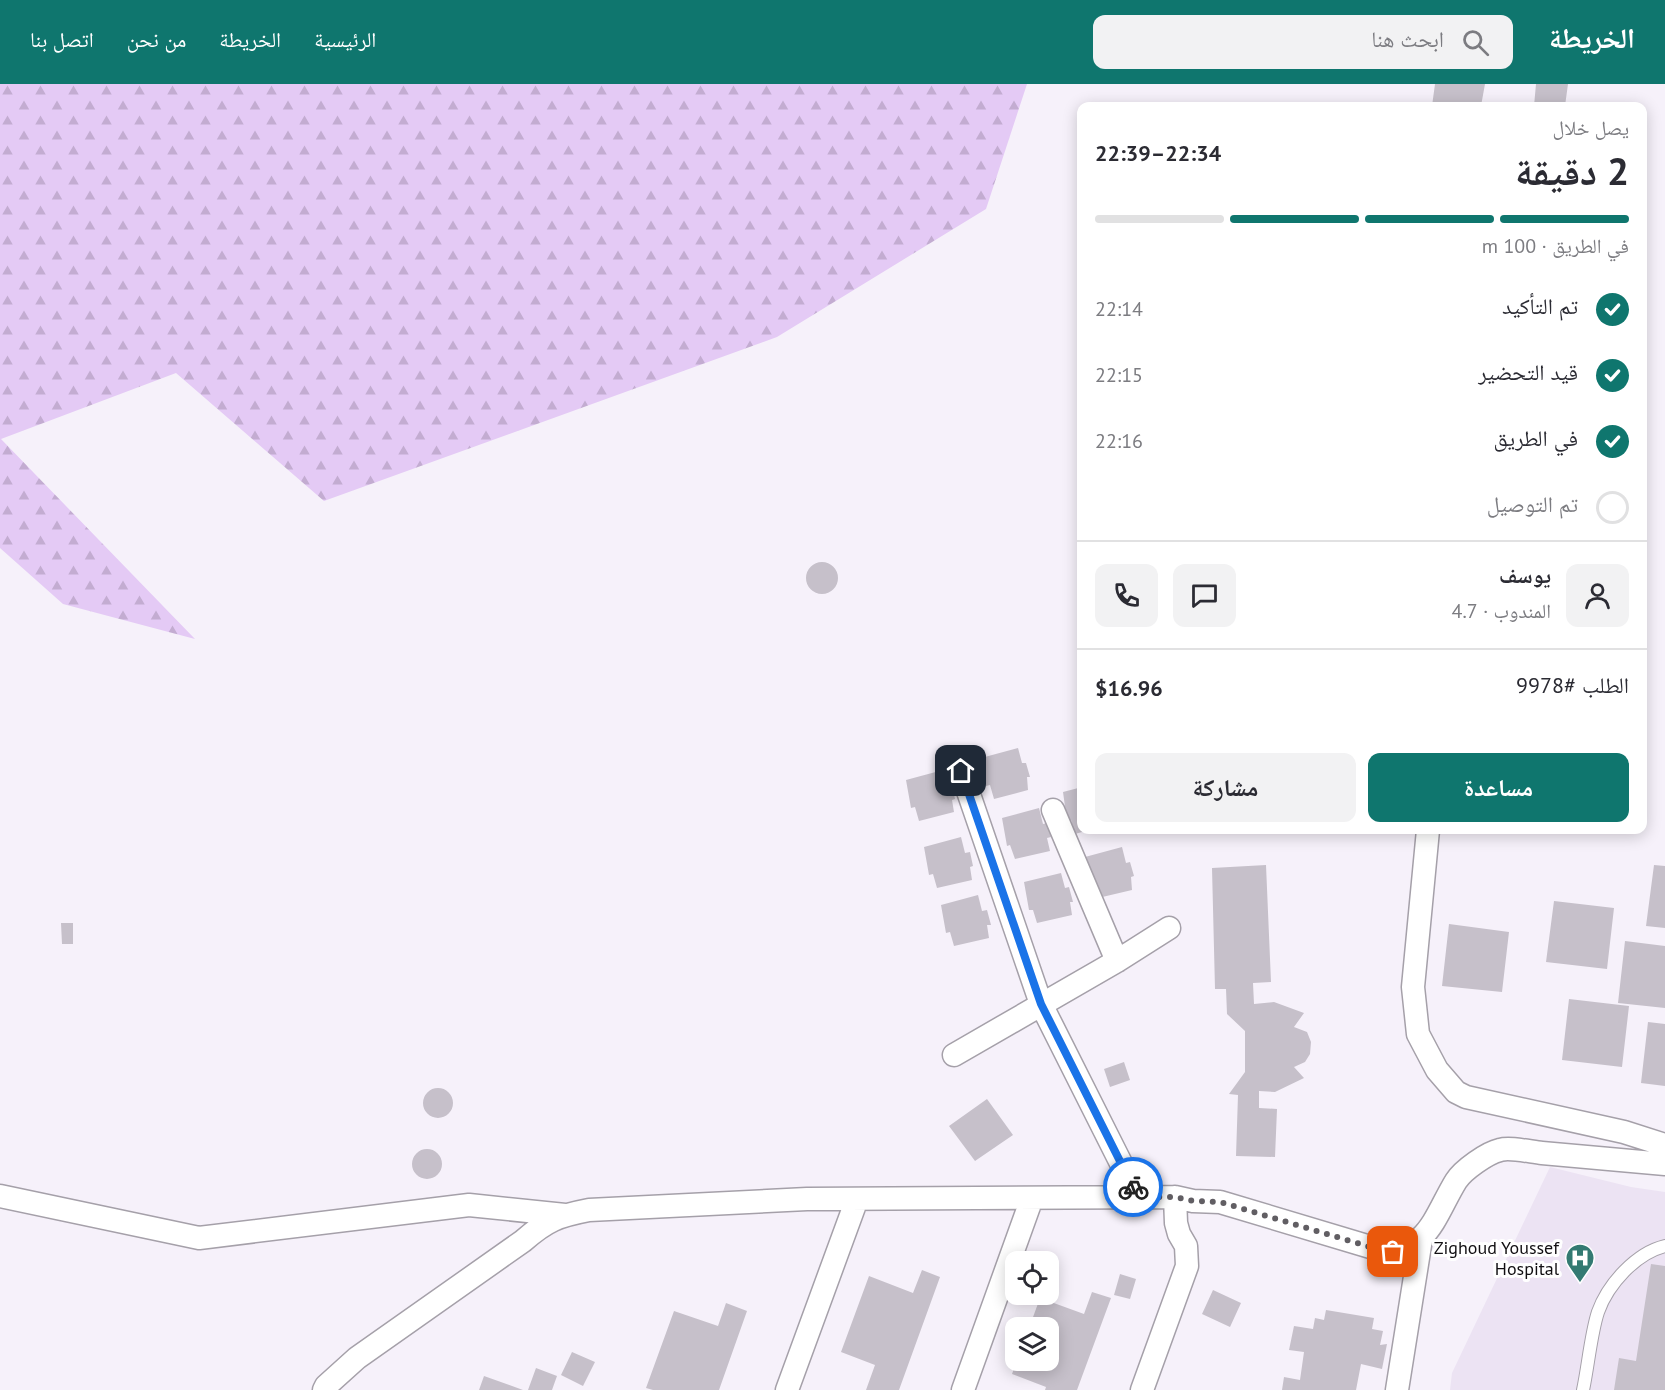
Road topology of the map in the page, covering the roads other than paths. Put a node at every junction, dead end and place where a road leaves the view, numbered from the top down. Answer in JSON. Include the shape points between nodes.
{"nodes":[{"id":1,"x":961,"y":771,"type":"dead end"},
{"id":2,"x":1053,"y":810,"type":"dead end"},
{"id":3,"x":1428,"y":834,"type":"edge"},
{"id":4,"x":1169,"y":928,"type":"dead end"},
{"id":5,"x":1117,"y":961,"type":"junction"},
{"id":6,"x":1041,"y":1004,"type":"junction"},
{"id":7,"x":954,"y":1055,"type":"dead end"},
{"id":8,"x":1665,"y":1145,"type":"edge"},
{"id":9,"x":1665,"y":1164,"type":"edge"},
{"id":10,"x":0,"y":1196,"type":"edge"},
{"id":11,"x":1138,"y":1197,"type":"junction"},
{"id":12,"x":1175,"y":1197,"type":"junction"},
{"id":13,"x":1032,"y":1198,"type":"junction"},
{"id":14,"x":856,"y":1199,"type":"junction"},
{"id":15,"x":566,"y":1215,"type":"junction"},
{"id":16,"x":1421,"y":1239,"type":"junction"},
{"id":17,"x":1665,"y":1246,"type":"edge"},
{"id":18,"x":324,"y":1390,"type":"edge"},
{"id":19,"x":787,"y":1390,"type":"edge"},
{"id":20,"x":963,"y":1390,"type":"edge"},
{"id":21,"x":1142,"y":1390,"type":"edge"},
{"id":22,"x":1397,"y":1390,"type":"edge"},
{"id":23,"x":1583,"y":1390,"type":"edge"}],
"edges":[{"from":1,"to":6,"type":"street"},
{"from":2,"to":5,"type":"street"},
{"from":3,"to":8,"type":"street","via":[[1413,987],[1418,1034],[1437,1070],[1456,1092],[1466,1097],[1624,1132]]},
{"from":4,"to":5,"type":"street"},
{"from":5,"to":6,"type":"street"},
{"from":6,"to":7,"type":"street"},
{"from":6,"to":11,"type":"street"},
{"from":9,"to":16,"type":"street","via":[[1501,1149],[1475,1163],[1457,1179]]},
{"from":10,"to":15,"type":"street","via":[[199,1238],[469,1205]]},
{"from":11,"to":12,"type":"street"},
{"from":11,"to":13,"type":"street"},
{"from":12,"to":16,"type":"street","via":[[1220,1202],[1393,1252]]},
{"from":12,"to":21,"type":"street","via":[[1176,1223],[1186,1246],[1187,1266]]},
{"from":13,"to":14,"type":"street"},
{"from":13,"to":20,"type":"street"},
{"from":14,"to":15,"type":"street","via":[[589,1210]]},
{"from":14,"to":19,"type":"street"},
{"from":15,"to":18,"type":"street","via":[[542,1225],[357,1358]]},
{"from":16,"to":22,"type":"street"},
{"from":17,"to":23,"type":"lane","via":[[1645,1254],[1616,1281],[1607,1296],[1598,1312]]}]}
